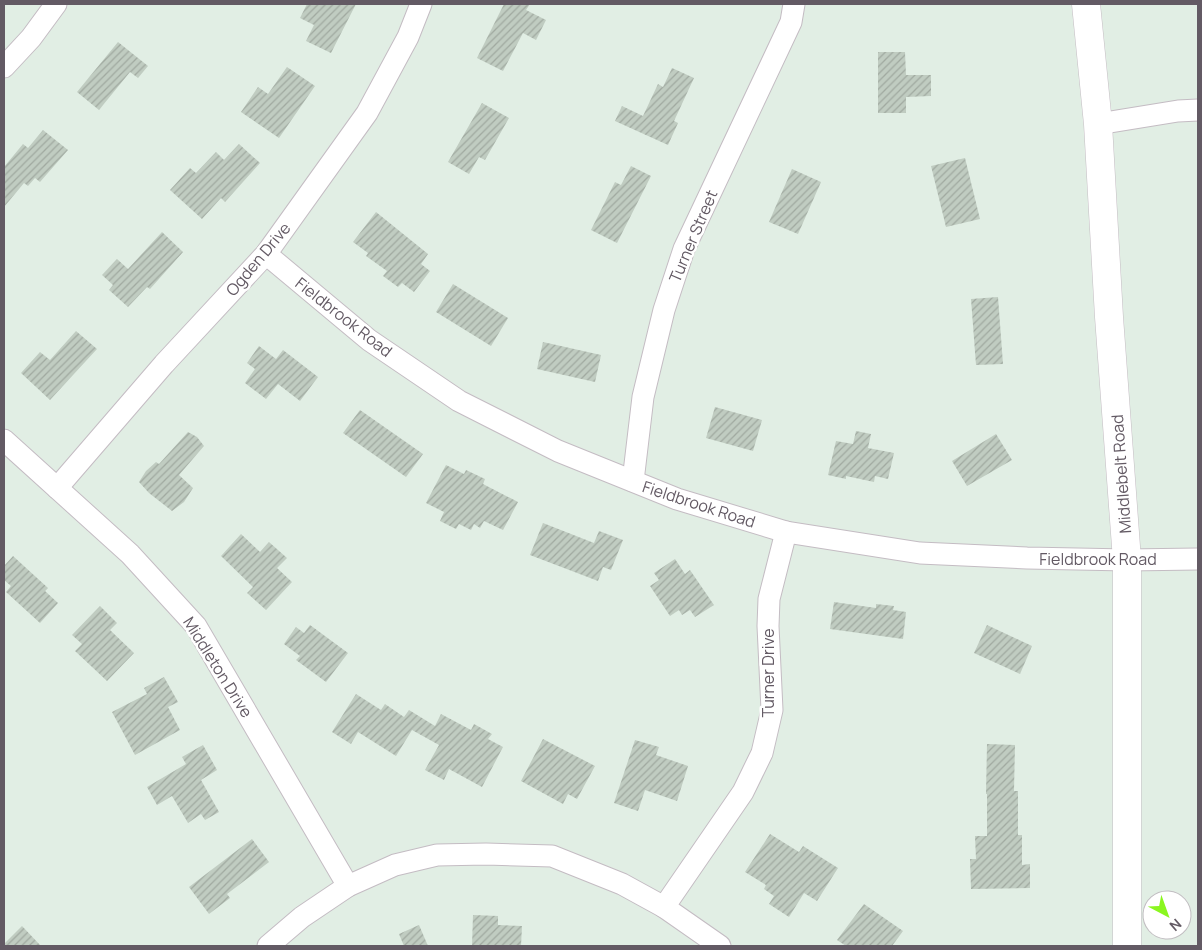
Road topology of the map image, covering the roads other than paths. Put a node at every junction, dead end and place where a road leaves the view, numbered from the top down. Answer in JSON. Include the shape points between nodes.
{"nodes":[{"id":1,"x":56,"y":4,"type":"edge"},
{"id":2,"x":422,"y":4,"type":"edge"},
{"id":3,"x":794,"y":4,"type":"edge"},
{"id":4,"x":1086,"y":4,"type":"edge"},
{"id":5,"x":4,"y":68,"type":"edge"},
{"id":6,"x":1198,"y":110,"type":"edge"},
{"id":7,"x":1098,"y":124,"type":"junction"},
{"id":8,"x":266,"y":254,"type":"junction"},
{"id":9,"x":4,"y":440,"type":"edge"},
{"id":10,"x":633,"y":481,"type":"junction"},
{"id":11,"x":57,"y":488,"type":"junction"},
{"id":12,"x":786,"y":532,"type":"junction"},
{"id":13,"x":1198,"y":559,"type":"edge"},
{"id":14,"x":1127,"y":560,"type":"junction"},
{"id":15,"x":348,"y":886,"type":"junction"},
{"id":16,"x":664,"y":908,"type":"junction"},
{"id":17,"x":268,"y":946,"type":"edge"},
{"id":18,"x":720,"y":946,"type":"edge"},
{"id":19,"x":1128,"y":946,"type":"edge"}],
"edges":[{"from":1,"to":5,"type":"street"},
{"from":2,"to":8,"type":"street","name":"Ogden Drive","via":[[408,38],[366,113]]},
{"from":3,"to":10,"type":"street","name":"Turner Street","via":[[791,22],[684,249],[664,310],[643,397]]},
{"from":4,"to":7,"type":"street","name":"Middlebelt Road"},
{"from":6,"to":7,"type":"street"},
{"from":7,"to":14,"type":"street","name":"Middlebelt Road"},
{"from":8,"to":10,"type":"street","name":"Fieldbrook Road","via":[[369,340],[459,401],[558,451]]},
{"from":8,"to":11,"type":"street","name":"Ogden Drive","via":[[164,364]]},
{"from":9,"to":11,"type":"street","name":"Middleton Drive"},
{"from":10,"to":12,"type":"street","name":"Fieldbrook Road","via":[[677,499]]},
{"from":11,"to":15,"type":"street","name":"Middleton Drive","via":[[130,554],[196,626]]},
{"from":12,"to":14,"type":"street","name":"Fieldbrook Road","via":[[920,553]]},
{"from":12,"to":16,"type":"street","name":"Turner Drive","via":[[769,599],[772,710],[762,753],[743,792]]},
{"from":13,"to":14,"type":"street","name":"Fieldbrook Road"},
{"from":14,"to":19,"type":"street","name":"Middlebelt Road"},
{"from":15,"to":16,"type":"street","via":[[395,865],[437,855],[552,856],[622,884]]},
{"from":15,"to":17,"type":"street","via":[[302,916]]},
{"from":16,"to":18,"type":"street"}]}
